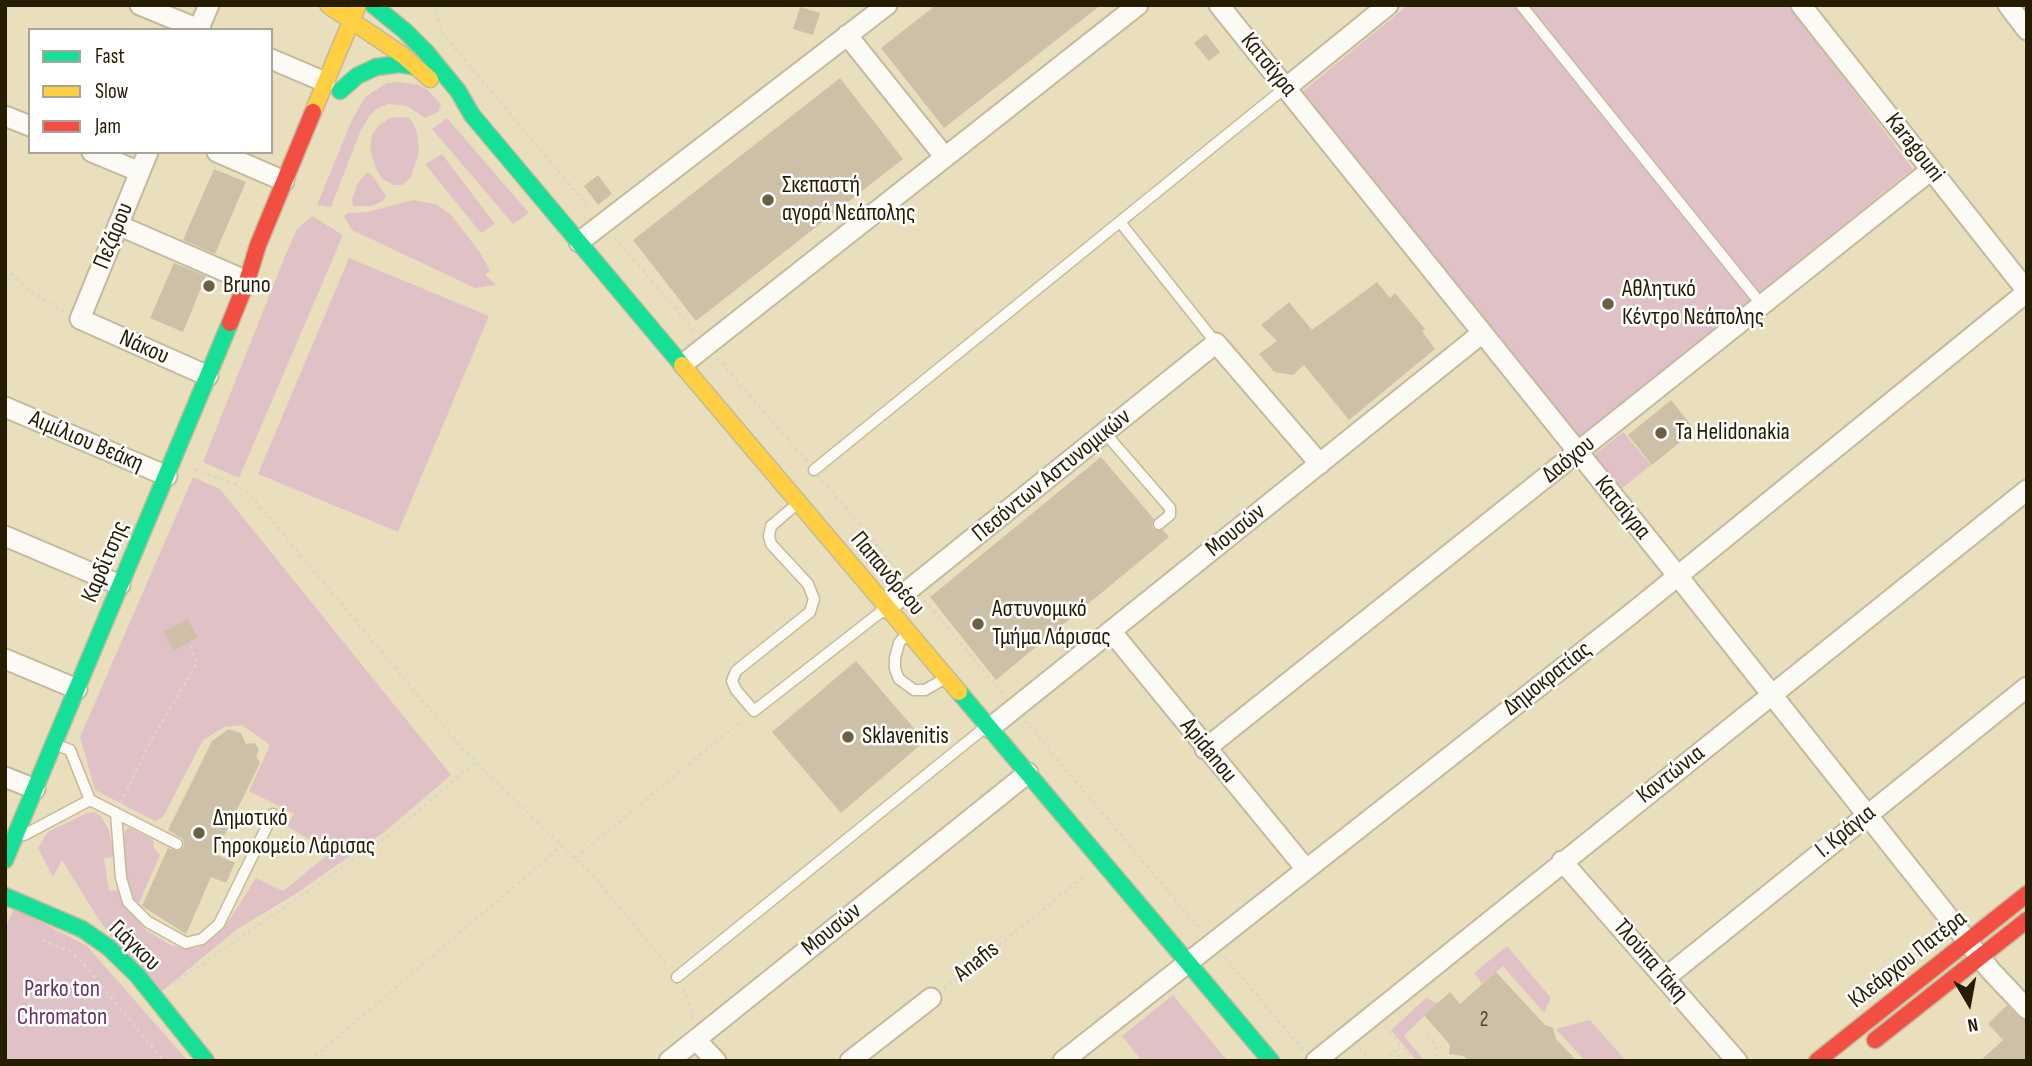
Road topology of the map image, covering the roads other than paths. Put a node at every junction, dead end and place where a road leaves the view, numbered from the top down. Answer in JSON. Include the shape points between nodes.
{"nodes":[{"id":1,"x":140,"y":5,"type":"edge"},
{"id":2,"x":209,"y":5,"type":"edge"},
{"id":3,"x":328,"y":5,"type":"edge"},
{"id":4,"x":887,"y":5,"type":"edge"},
{"id":5,"x":1138,"y":5,"type":"edge"},
{"id":6,"x":1219,"y":5,"type":"edge"},
{"id":7,"x":1388,"y":5,"type":"edge"},
{"id":8,"x":1521,"y":5,"type":"edge"},
{"id":9,"x":1801,"y":5,"type":"edge"},
{"id":10,"x":2008,"y":5,"type":"edge"},
{"id":11,"x":370,"y":6,"type":"edge"},
{"id":12,"x":408,"y":13,"type":"dead end"},
{"id":13,"x":358,"y":27,"type":"junction"},
{"id":14,"x":197,"y":28,"type":"edge"},
{"id":15,"x":199,"y":28,"type":"edge"},
{"id":16,"x":2027,"y":30,"type":"edge"},
{"id":17,"x":848,"y":36,"type":"junction"},
{"id":18,"x":427,"y":53,"type":"junction"},
{"id":19,"x":273,"y":60,"type":"edge"},
{"id":20,"x":417,"y":67,"type":"junction"},
{"id":21,"x":1287,"y":87,"type":"junction"},
{"id":22,"x":333,"y":92,"type":"junction"},
{"id":23,"x":472,"y":115,"type":"junction"},
{"id":24,"x":5,"y":116,"type":"edge"},
{"id":25,"x":28,"y":125,"type":"edge"},
{"id":26,"x":314,"y":153,"type":"dead end"},
{"id":27,"x":97,"y":154,"type":"edge"},
{"id":28,"x":147,"y":154,"type":"edge"},
{"id":29,"x":222,"y":154,"type":"edge"},
{"id":30,"x":944,"y":156,"type":"junction"},
{"id":31,"x":1931,"y":170,"type":"junction"},
{"id":32,"x":140,"y":173,"type":"junction"},
{"id":33,"x":284,"y":181,"type":"junction"},
{"id":34,"x":1120,"y":222,"type":"junction"},
{"id":35,"x":118,"y":225,"type":"junction"},
{"id":36,"x":579,"y":242,"type":"junction"},
{"id":37,"x":247,"y":281,"type":"junction"},
{"id":38,"x":2027,"y":291,"type":"edge"},
{"id":39,"x":1761,"y":304,"type":"junction"},
{"id":40,"x":80,"y":319,"type":"joint"},
{"id":41,"x":1482,"y":334,"type":"junction"},
{"id":42,"x":1216,"y":343,"type":"junction"},
{"id":43,"x":683,"y":364,"type":"junction"},
{"id":44,"x":208,"y":376,"type":"junction"},
{"id":45,"x":5,"y":407,"type":"edge"},
{"id":46,"x":1105,"y":433,"type":"junction"},
{"id":47,"x":1577,"y":453,"type":"junction"},
{"id":48,"x":1320,"y":464,"type":"junction"},
{"id":49,"x":814,"y":470,"type":"road end"},
{"id":50,"x":167,"y":476,"type":"junction"},
{"id":51,"x":2027,"y":490,"type":"edge"},
{"id":52,"x":797,"y":503,"type":"junction"},
{"id":53,"x":1159,"y":524,"type":"dead end"},
{"id":54,"x":5,"y":537,"type":"edge"},
{"id":55,"x":1677,"y":575,"type":"junction"},
{"id":56,"x":120,"y":585,"type":"junction"},
{"id":57,"x":887,"y":608,"type":"junction"},
{"id":58,"x":1111,"y":631,"type":"junction"},
{"id":59,"x":907,"y":632,"type":"junction"},
{"id":60,"x":5,"y":659,"type":"edge"},
{"id":61,"x":947,"y":677,"type":"junction"},
{"id":62,"x":2027,"y":687,"type":"edge"},
{"id":63,"x":76,"y":689,"type":"junction"},
{"id":64,"x":1772,"y":695,"type":"junction"},
{"id":65,"x":989,"y":727,"type":"junction"},
{"id":66,"x":53,"y":743,"type":"junction"},
{"id":67,"x":1205,"y":748,"type":"junction"},
{"id":68,"x":1028,"y":773,"type":"junction"},
{"id":69,"x":5,"y":777,"type":"edge"},
{"id":70,"x":35,"y":789,"type":"junction"},
{"id":71,"x":90,"y":800,"type":"junction"},
{"id":72,"x":116,"y":813,"type":"junction"},
{"id":73,"x":273,"y":814,"type":"dead end"},
{"id":74,"x":1868,"y":815,"type":"junction"},
{"id":75,"x":14,"y":839,"type":"junction"},
{"id":76,"x":177,"y":844,"type":"dead end"},
{"id":77,"x":5,"y":860,"type":"edge"},
{"id":78,"x":1562,"y":861,"type":"junction"},
{"id":79,"x":1306,"y":869,"type":"junction"},
{"id":80,"x":2027,"y":894,"type":"edge"},
{"id":81,"x":5,"y":896,"type":"edge"},
{"id":82,"x":2027,"y":920,"type":"edge"},
{"id":83,"x":1968,"y":941,"type":"junction"},
{"id":84,"x":1980,"y":957,"type":"junction"},
{"id":85,"x":1188,"y":962,"type":"junction"},
{"id":86,"x":677,"y":976,"type":"road end"},
{"id":87,"x":1665,"y":978,"type":"junction"},
{"id":88,"x":931,"y":999,"type":"road end"},
{"id":89,"x":2027,"y":1009,"type":"edge"},
{"id":90,"x":696,"y":1040,"type":"junction"},
{"id":91,"x":1858,"y":1053,"type":"dead end"},
{"id":92,"x":1266,"y":1055,"type":"edge"},
{"id":93,"x":1310,"y":1056,"type":"edge"},
{"id":94,"x":206,"y":1061,"type":"edge"},
{"id":95,"x":669,"y":1061,"type":"edge"},
{"id":96,"x":716,"y":1061,"type":"edge"},
{"id":97,"x":850,"y":1061,"type":"edge"},
{"id":98,"x":1063,"y":1061,"type":"edge"},
{"id":99,"x":1245,"y":1061,"type":"edge"},
{"id":100,"x":1737,"y":1061,"type":"edge"},
{"id":101,"x":1816,"y":1061,"type":"edge"}],
"edges":[{"from":1,"to":14,"type":"street"},
{"from":2,"to":15,"type":"street"},
{"from":3,"to":13,"type":"street"},
{"from":4,"to":17,"type":"street"},
{"from":5,"to":30,"type":"street"},
{"from":6,"to":21,"type":"street","name":"Κατσίγρα"},
{"from":7,"to":21,"type":"street"},
{"from":8,"to":39,"type":"lane"},
{"from":9,"to":31,"type":"street","name":"Karagouni"},
{"from":10,"to":16,"type":"street"},
{"from":11,"to":13,"type":"street","name":"Καρδίτσης"},
{"from":11,"to":18,"type":"street"},
{"from":12,"to":18,"type":"street"},
{"from":13,"to":20,"type":"street"},
{"from":13,"to":22,"type":"street","name":"Καρδίτσης"},
{"from":13,"to":22,"type":"street","name":"Καρδίτσης","via":[[356,53]]},
{"from":17,"to":30,"type":"street"},
{"from":17,"to":36,"type":"street"},
{"from":18,"to":23,"type":"street"},
{"from":19,"to":22,"type":"street"},
{"from":20,"to":22,"type":"street","via":[[376,67]]},
{"from":20,"to":23,"type":"street"},
{"from":21,"to":34,"type":"lane"},
{"from":21,"to":41,"type":"street","name":"Κατσίγρα"},
{"from":22,"to":33,"type":"street","name":"Καρδίτσης"},
{"from":23,"to":36,"type":"street","name":"Παπανδρέου"},
{"from":24,"to":25,"type":"street"},
{"from":26,"to":37,"type":"street","name":"Καρδίτσης","via":[[270,252]]},
{"from":27,"to":32,"type":"street"},
{"from":28,"to":32,"type":"street","name":"Πεζάρου"},
{"from":29,"to":33,"type":"street"},
{"from":30,"to":43,"type":"street"},
{"from":31,"to":38,"type":"street","name":"Karagouni"},
{"from":31,"to":39,"type":"street","name":"Δαόχου"},
{"from":32,"to":35,"type":"street","name":"Πεζάρου"},
{"from":33,"to":37,"type":"street","name":"Καρδίτσης"},
{"from":34,"to":42,"type":"lane"},
{"from":34,"to":49,"type":"lane"},
{"from":35,"to":37,"type":"street"},
{"from":35,"to":40,"type":"street","name":"Πεζάρου"},
{"from":36,"to":43,"type":"street","name":"Παπανδρέου"},
{"from":37,"to":44,"type":"street","name":"Καρδίτσης"},
{"from":38,"to":55,"type":"street","name":"Δημοκρατίας"},
{"from":39,"to":47,"type":"street","name":"Δαόχου"},
{"from":40,"to":44,"type":"street","name":"Νάκου"},
{"from":41,"to":47,"type":"street","name":"Κατσίγρα"},
{"from":41,"to":48,"type":"street","name":"Μουσών"},
{"from":42,"to":46,"type":"street","name":"Πεσόντων Αστυνομικών"},
{"from":42,"to":48,"type":"street"},
{"from":43,"to":52,"type":"street","name":"Παπανδρέου"},
{"from":44,"to":50,"type":"street","name":"Καρδίτσης"},
{"from":45,"to":50,"type":"street","name":"Αιμίλιου Βεάκη"},
{"from":46,"to":53,"type":"lane","via":[[1170,508],[1170,515]]},
{"from":46,"to":57,"type":"street","name":"Πεσόντων Αστυνομικών"},
{"from":47,"to":55,"type":"street","name":"Κατσίγρα"},
{"from":47,"to":67,"type":"street","name":"Δαόχου"},
{"from":48,"to":58,"type":"street","name":"Μουσών"},
{"from":50,"to":56,"type":"street","name":"Καρδίτσης"},
{"from":51,"to":64,"type":"street","name":"Καντώνια"},
{"from":52,"to":57,"type":"street","name":"Παπανδρέου"},
{"from":52,"to":57,"type":"lane","via":[[771,526],[769,536],[808,584],[814,599],[810,612],[736,671],[736,690],[754,711]]},
{"from":54,"to":56,"type":"street"},
{"from":55,"to":64,"type":"street","name":"Κατσίγρα"},
{"from":55,"to":79,"type":"street","name":"Δημοκρατίας"},
{"from":56,"to":63,"type":"street","name":"Καρδίτσης"},
{"from":57,"to":59,"type":"street","name":"Παπανδρέου"},
{"from":58,"to":65,"type":"street","name":"Μουσών"},
{"from":58,"to":67,"type":"street","name":"Apidanou"},
{"from":59,"to":61,"type":"street","name":"Παπανδρέου"},
{"from":59,"to":61,"type":"lane","via":[[895,658],[899,679],[914,690],[926,690]]},
{"from":60,"to":63,"type":"street"},
{"from":61,"to":65,"type":"street","name":"Παπανδρέου"},
{"from":62,"to":74,"type":"street","name":"Ι. Κράγια"},
{"from":63,"to":66,"type":"street","name":"Καρδίτσης"},
{"from":64,"to":74,"type":"street","name":"Κατσίγρα"},
{"from":64,"to":78,"type":"street","name":"Καντώνια"},
{"from":65,"to":68,"type":"street","name":"Παπανδρέου"},
{"from":65,"to":86,"type":"lane"},
{"from":66,"to":70,"type":"street","name":"Καρδίτσης"},
{"from":66,"to":71,"type":"lane","via":[[70,750]]},
{"from":67,"to":79,"type":"street","name":"Apidanou"},
{"from":68,"to":85,"type":"street","name":"Παπανδρέου"},
{"from":68,"to":90,"type":"street","name":"Μουσών"},
{"from":69,"to":70,"type":"street"},
{"from":70,"to":75,"type":"street","name":"Καρδίτσης"},
{"from":71,"to":72,"type":"lane"},
{"from":71,"to":75,"type":"lane"},
{"from":72,"to":73,"type":"lane","via":[[121,878],[128,902],[148,922],[186,943],[202,939],[219,924]]},
{"from":72,"to":76,"type":"lane"},
{"from":74,"to":83,"type":"street","name":"Κατσίγρα"},
{"from":74,"to":87,"type":"street","name":"Ι. Κράγια"},
{"from":75,"to":77,"type":"street","name":"Καρδίτσης"},
{"from":78,"to":87,"type":"street","name":"Τλούπα Τάκη"},
{"from":78,"to":93,"type":"street","name":"Καντώνια","via":[[1374,1013]]},
{"from":79,"to":85,"type":"street","name":"Δημοκρατίας"},
{"from":80,"to":83,"type":"street","name":"Κλεάρχου Πατέρα"},
{"from":81,"to":94,"type":"street","name":"Γιάγκου","via":[[82,929],[108,947],[137,975]]},
{"from":82,"to":84,"type":"street","name":"Κλεάρχου Πατέρα"},
{"from":83,"to":84,"type":"street","name":"Κατσίγρα"},
{"from":83,"to":101,"type":"street","name":"Κλεάρχου Πατέρα"},
{"from":84,"to":89,"type":"street","name":"Κατσίγρα"},
{"from":84,"to":91,"type":"street","name":"Κλεάρχου Πατέρα"},
{"from":85,"to":92,"type":"street","name":"Παπανδρέου"},
{"from":85,"to":98,"type":"street","name":"Δημοκρατίας"},
{"from":87,"to":100,"type":"street","name":"Τλούπα Τάκη"},
{"from":88,"to":97,"type":"street","name":"Anafis"},
{"from":90,"to":95,"type":"street","name":"Μουσών"},
{"from":90,"to":96,"type":"street"},
{"from":92,"to":99,"type":"street"}]}
